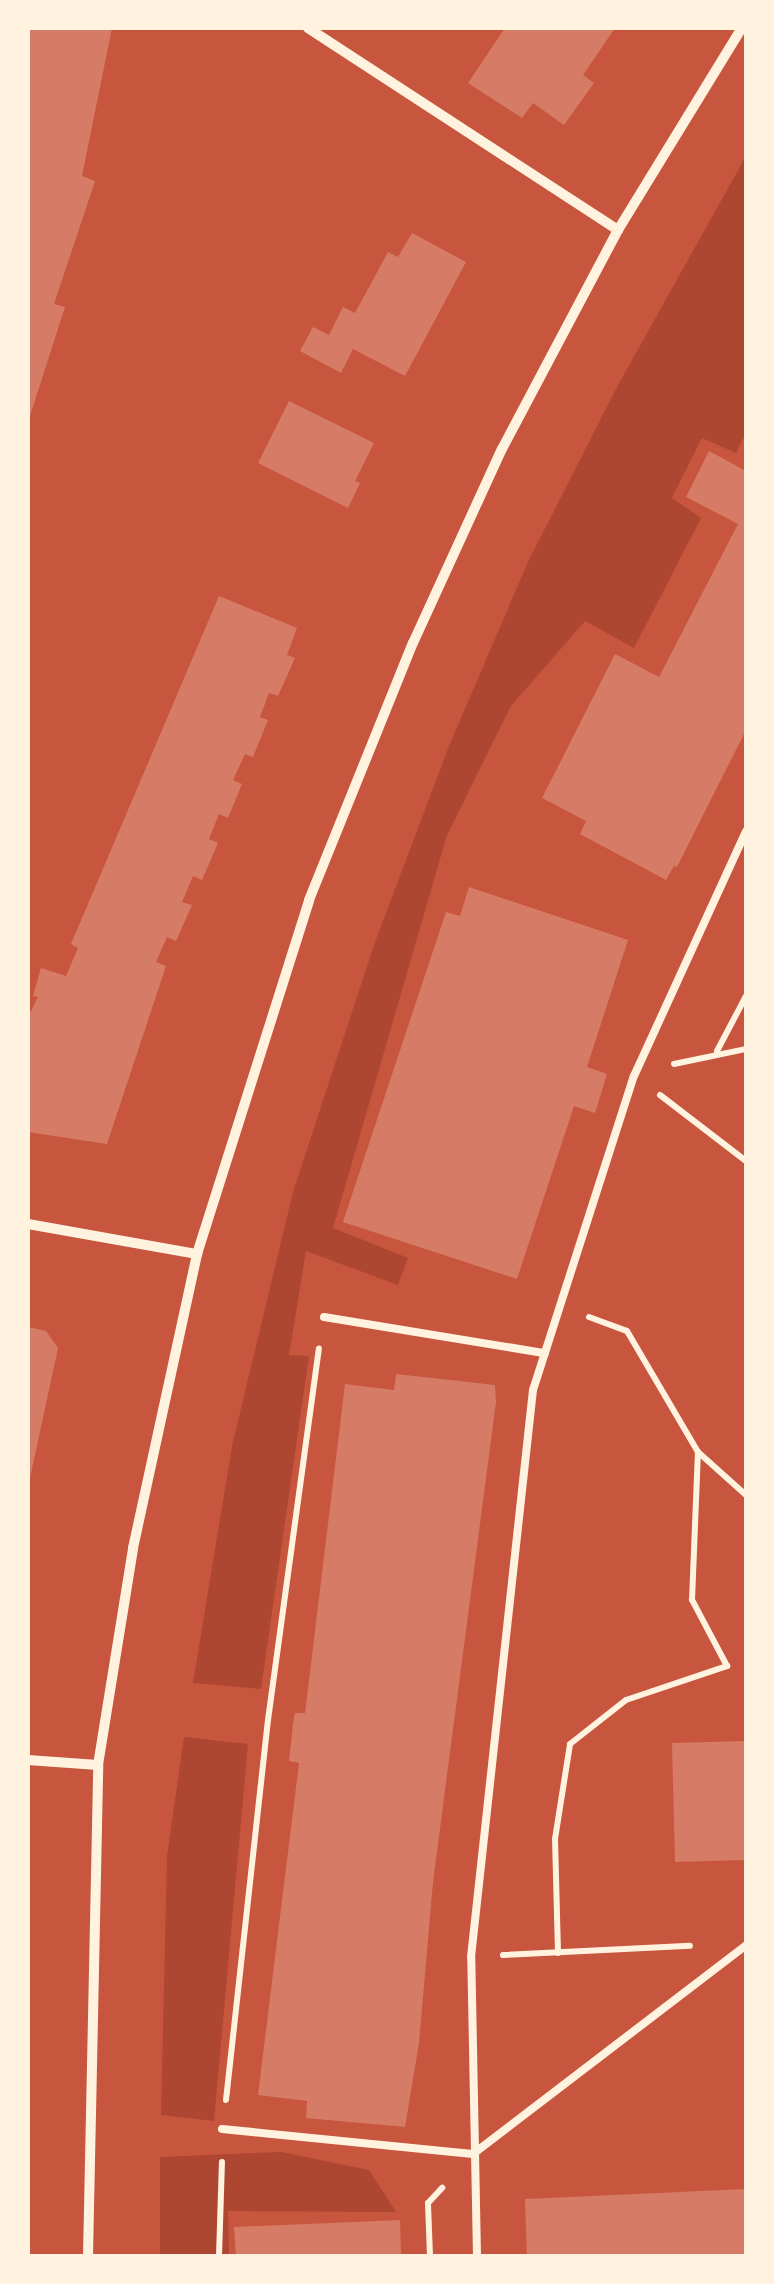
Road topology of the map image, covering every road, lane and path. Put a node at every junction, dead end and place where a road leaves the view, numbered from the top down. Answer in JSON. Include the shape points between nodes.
{"nodes":[{"id":1,"x":308,"y":28,"type":"edge"},
{"id":2,"x":742,"y":28,"type":"edge"},
{"id":3,"x":618,"y":230,"type":"junction"},
{"id":4,"x":746,"y":831,"type":"edge"},
{"id":5,"x":746,"y":996,"type":"edge"},
{"id":6,"x":746,"y":1049,"type":"edge"},
{"id":7,"x":717,"y":1052,"type":"junction"},
{"id":8,"x":634,"y":1076,"type":"junction"},
{"id":9,"x":746,"y":1161,"type":"edge"},
{"id":10,"x":28,"y":1224,"type":"edge"},
{"id":11,"x":197,"y":1254,"type":"junction"},
{"id":12,"x":560,"y":1307,"type":"junction"},
{"id":13,"x":324,"y":1317,"type":"joint"},
{"id":14,"x":545,"y":1353,"type":"junction"},
{"id":15,"x":698,"y":1452,"type":"junction"},
{"id":16,"x":746,"y":1495,"type":"edge"},
{"id":17,"x":28,"y":1760,"type":"edge"},
{"id":18,"x":98,"y":1766,"type":"junction"},
{"id":19,"x":746,"y":1944,"type":"edge"},
{"id":20,"x":709,"y":1946,"type":"dead end"},
{"id":21,"x":558,"y":1953,"type":"junction"},
{"id":22,"x":471,"y":1956,"type":"junction"},
{"id":23,"x":222,"y":2128,"type":"junction"},
{"id":24,"x":473,"y":2154,"type":"junction"},
{"id":25,"x":88,"y":2256,"type":"edge"},
{"id":26,"x":220,"y":2256,"type":"edge"},
{"id":27,"x":476,"y":2256,"type":"edge"}],
"edges":[{"from":1,"to":3,"type":"street"},
{"from":2,"to":3,"type":"street"},
{"from":3,"to":11,"type":"street","via":[[486,482],[356,778],[256,1058]]},
{"from":4,"to":8,"type":"lane"},
{"from":5,"to":7,"type":"path"},
{"from":6,"to":7,"type":"path"},
{"from":7,"to":8,"type":"path"},
{"from":8,"to":9,"type":"path"},
{"from":8,"to":12,"type":"lane"},
{"from":10,"to":11,"type":"street"},
{"from":11,"to":18,"type":"street","via":[[133,1548]]},
{"from":12,"to":14,"type":"lane"},
{"from":12,"to":15,"type":"path","via":[[627,1331]]},
{"from":13,"to":14,"type":"lane"},
{"from":13,"to":23,"type":"path","via":[[268,1720]]},
{"from":14,"to":22,"type":"lane","via":[[532,1390]]},
{"from":15,"to":16,"type":"path"},
{"from":15,"to":21,"type":"path","via":[[692,1600],[727,1666],[626,1700],[570,1744],[555,1839]]},
{"from":17,"to":18,"type":"street"},
{"from":18,"to":25,"type":"street"},
{"from":19,"to":24,"type":"lane"},
{"from":20,"to":21,"type":"path"},
{"from":21,"to":22,"type":"path"},
{"from":22,"to":24,"type":"lane"},
{"from":23,"to":24,"type":"lane"},
{"from":23,"to":26,"type":"path"},
{"from":24,"to":27,"type":"lane"}]}
